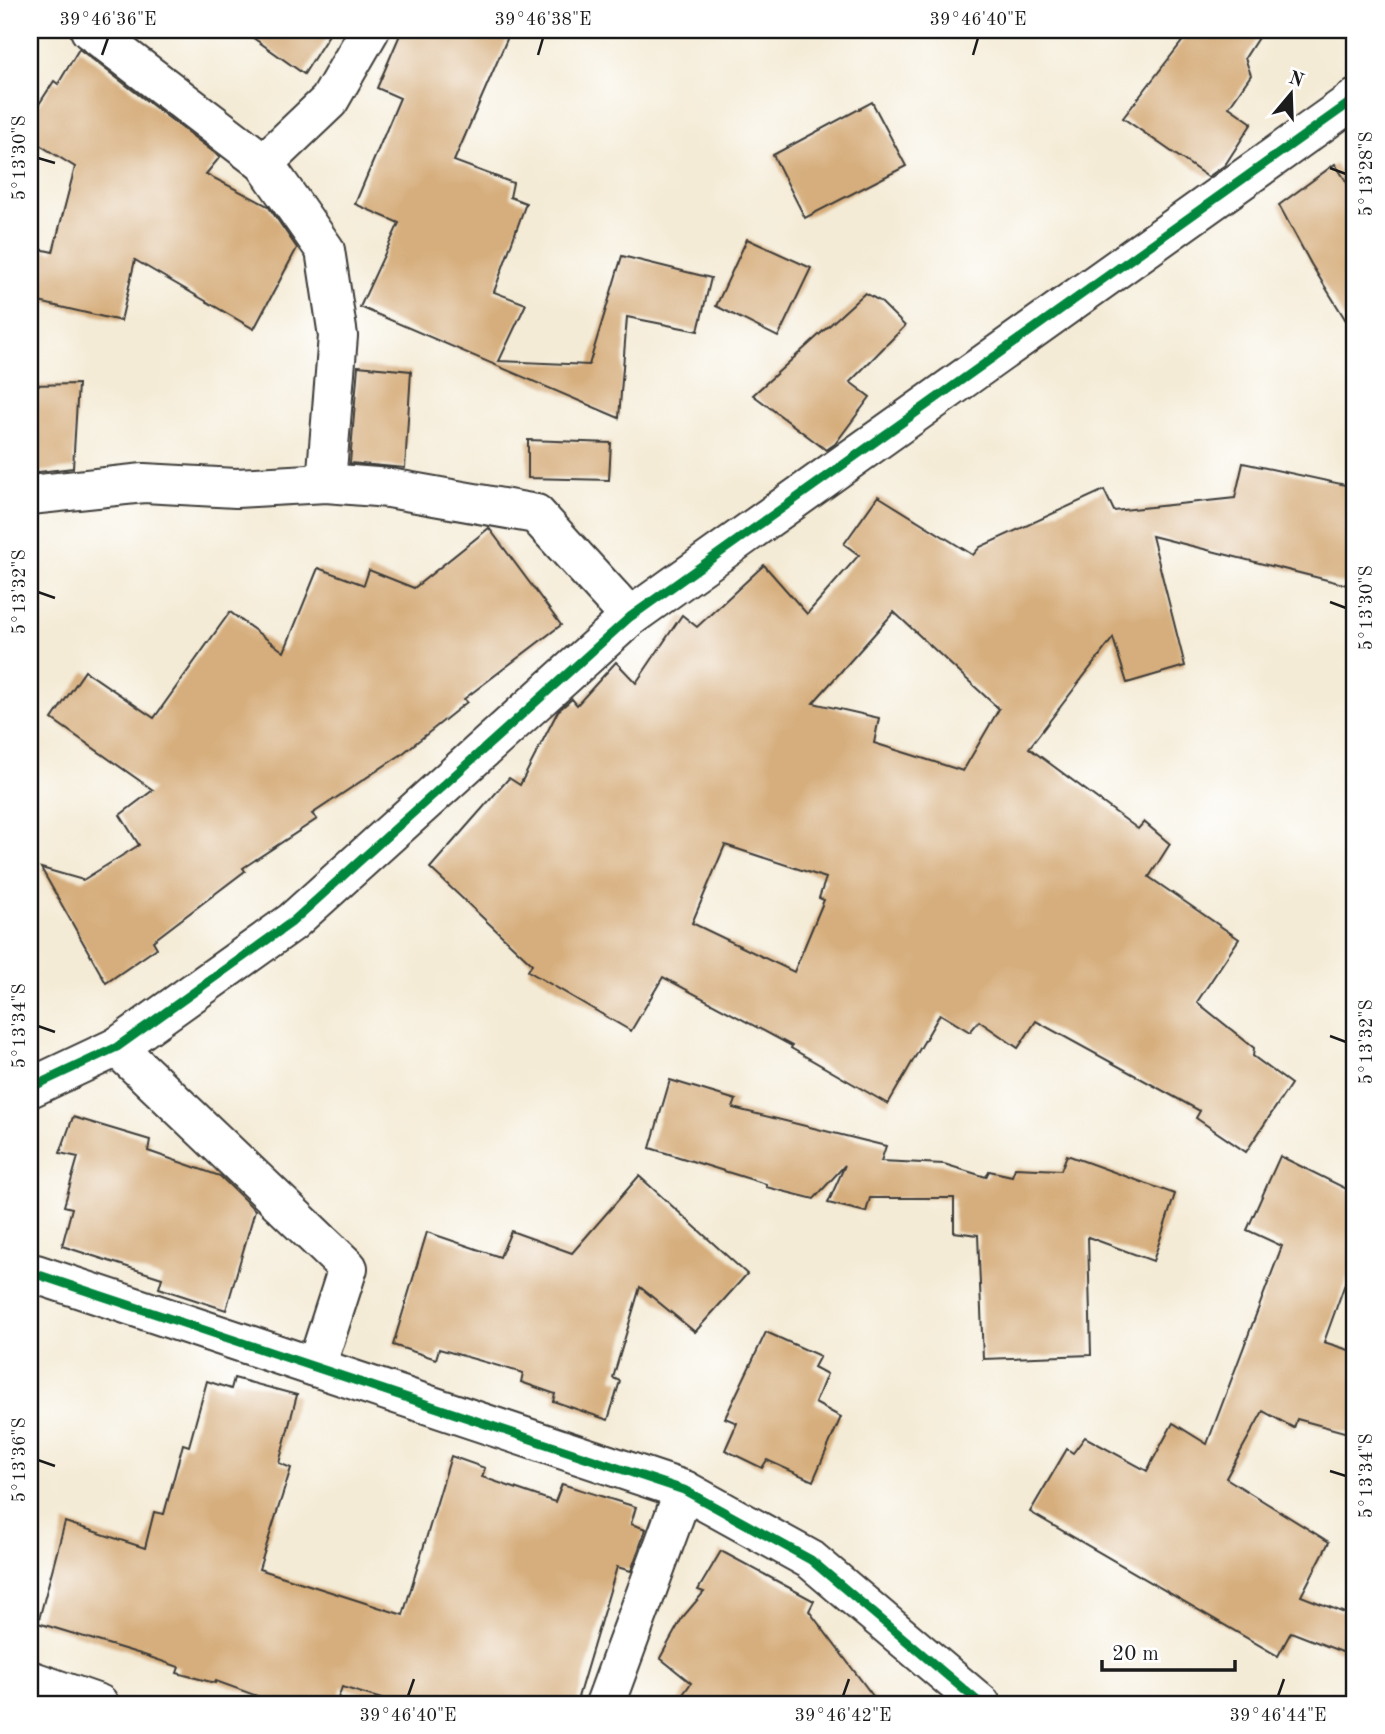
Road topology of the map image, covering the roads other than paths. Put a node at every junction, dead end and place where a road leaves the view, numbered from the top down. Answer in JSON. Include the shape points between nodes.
{"nodes":[{"id":1,"x":90,"y":30,"type":"edge"},
{"id":2,"x":370,"y":30,"type":"edge"},
{"id":3,"x":1355,"y":99,"type":"edge"},
{"id":4,"x":264,"y":163,"type":"junction"},
{"id":5,"x":326,"y":484,"type":"junction"},
{"id":6,"x":30,"y":495,"type":"edge"},
{"id":7,"x":631,"y":617,"type":"junction"},
{"id":8,"x":117,"y":1047,"type":"junction"},
{"id":9,"x":30,"y":1088,"type":"edge"},
{"id":10,"x":30,"y":1276,"type":"edge"},
{"id":11,"x":316,"y":1367,"type":"junction"},
{"id":12,"x":684,"y":1490,"type":"junction"},
{"id":13,"x":30,"y":1680,"type":"edge"},
{"id":14,"x":99,"y":1704,"type":"edge"},
{"id":15,"x":605,"y":1704,"type":"edge"},
{"id":16,"x":981,"y":1704,"type":"edge"}],
"edges":[{"from":1,"to":4,"type":"street"},
{"from":2,"to":4,"type":"street","via":[[329,101]]},
{"from":3,"to":7,"type":"street"},
{"from":4,"to":5,"type":"street","via":[[324,250],[338,336]]},
{"from":5,"to":6,"type":"street","via":[[236,488],[144,483]]},
{"from":5,"to":7,"type":"street","via":[[389,488],[536,514]]},
{"from":7,"to":8,"type":"street","via":[[292,922]]},
{"from":8,"to":9,"type":"street"},
{"from":8,"to":11,"type":"street","via":[[348,1268]]},
{"from":10,"to":11,"type":"street","via":[[36,1274]]},
{"from":11,"to":12,"type":"street"},
{"from":12,"to":15,"type":"street"},
{"from":12,"to":16,"type":"street","via":[[811,1560]]},
{"from":13,"to":14,"type":"street"}]}
